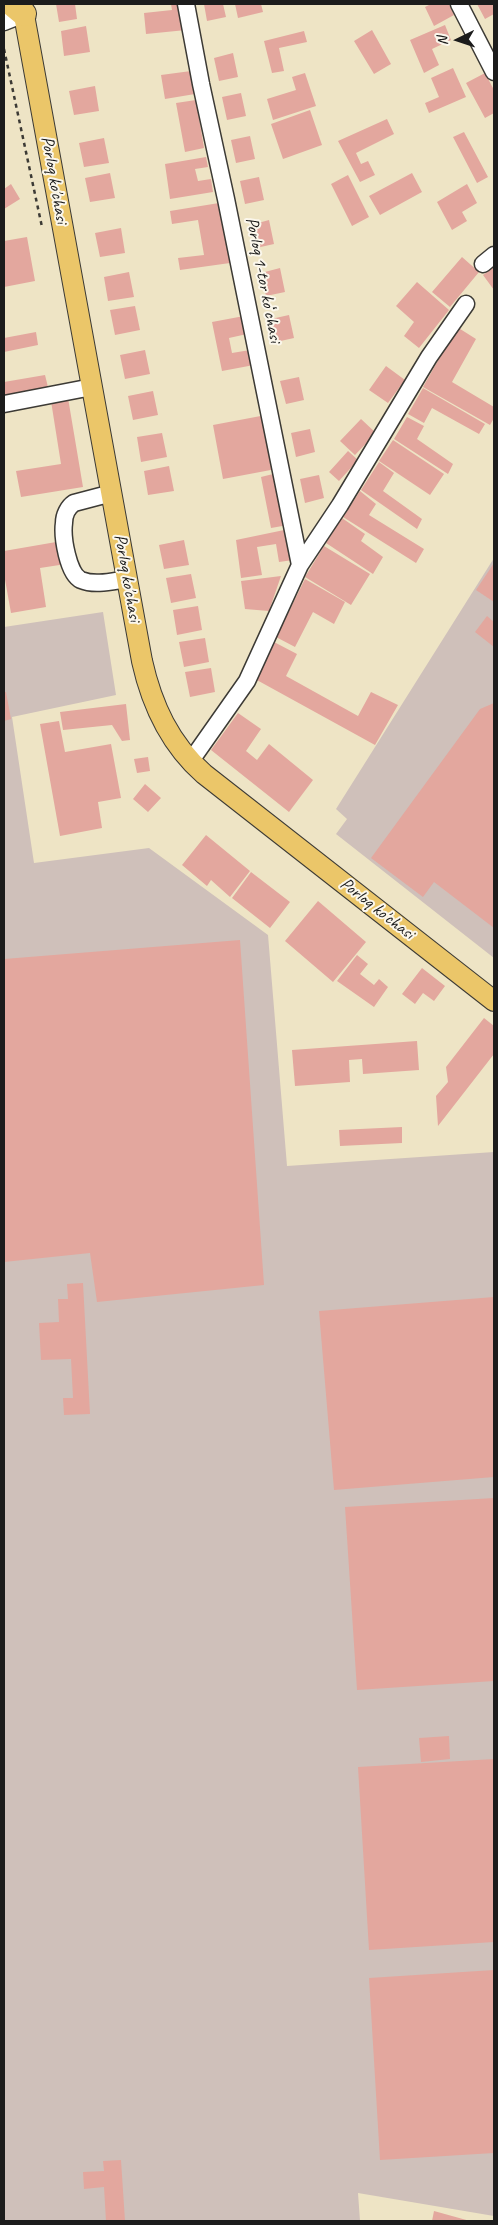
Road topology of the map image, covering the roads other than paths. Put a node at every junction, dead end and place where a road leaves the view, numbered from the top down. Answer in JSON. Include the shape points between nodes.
{"nodes":[{"id":1,"x":186,"y":4,"type":"edge"},
{"id":2,"x":459,"y":4,"type":"edge"},
{"id":3,"x":15,"y":11,"type":"edge"},
{"id":4,"x":494,"y":72,"type":"edge"},
{"id":5,"x":466,"y":304,"type":"dead end"},
{"id":6,"x":92,"y":387,"type":"junction"},
{"id":7,"x":4,"y":404,"type":"edge"},
{"id":8,"x":112,"y":493,"type":"junction"},
{"id":9,"x":300,"y":565,"type":"junction"},
{"id":10,"x":127,"y":579,"type":"junction"},
{"id":11,"x":190,"y":762,"type":"junction"},
{"id":12,"x":494,"y":1000,"type":"edge"}],
"edges":[{"from":1,"to":9,"type":"street","name":"Porloq 1-tor koʻchasi"},
{"from":2,"to":4,"type":"street"},
{"from":3,"to":6,"type":"main road","name":"Porloq ko'chasi"},
{"from":5,"to":9,"type":"street","via":[[429,356],[340,506]]},
{"from":6,"to":7,"type":"street"},
{"from":6,"to":8,"type":"main road","name":"Porloq ko'chasi"},
{"from":8,"to":10,"type":"main road","name":"Porloq ko'chasi"},
{"from":8,"to":10,"type":"street","via":[[71,505],[64,523],[66,546],[71,569],[81,580],[92,583]]},
{"from":9,"to":11,"type":"street","via":[[248,681]]},
{"from":10,"to":11,"type":"main road","name":"Porloq ko'chasi","via":[[154,703],[173,741]]},
{"from":11,"to":12,"type":"main road","name":"Porloq ko'chasi"}]}
